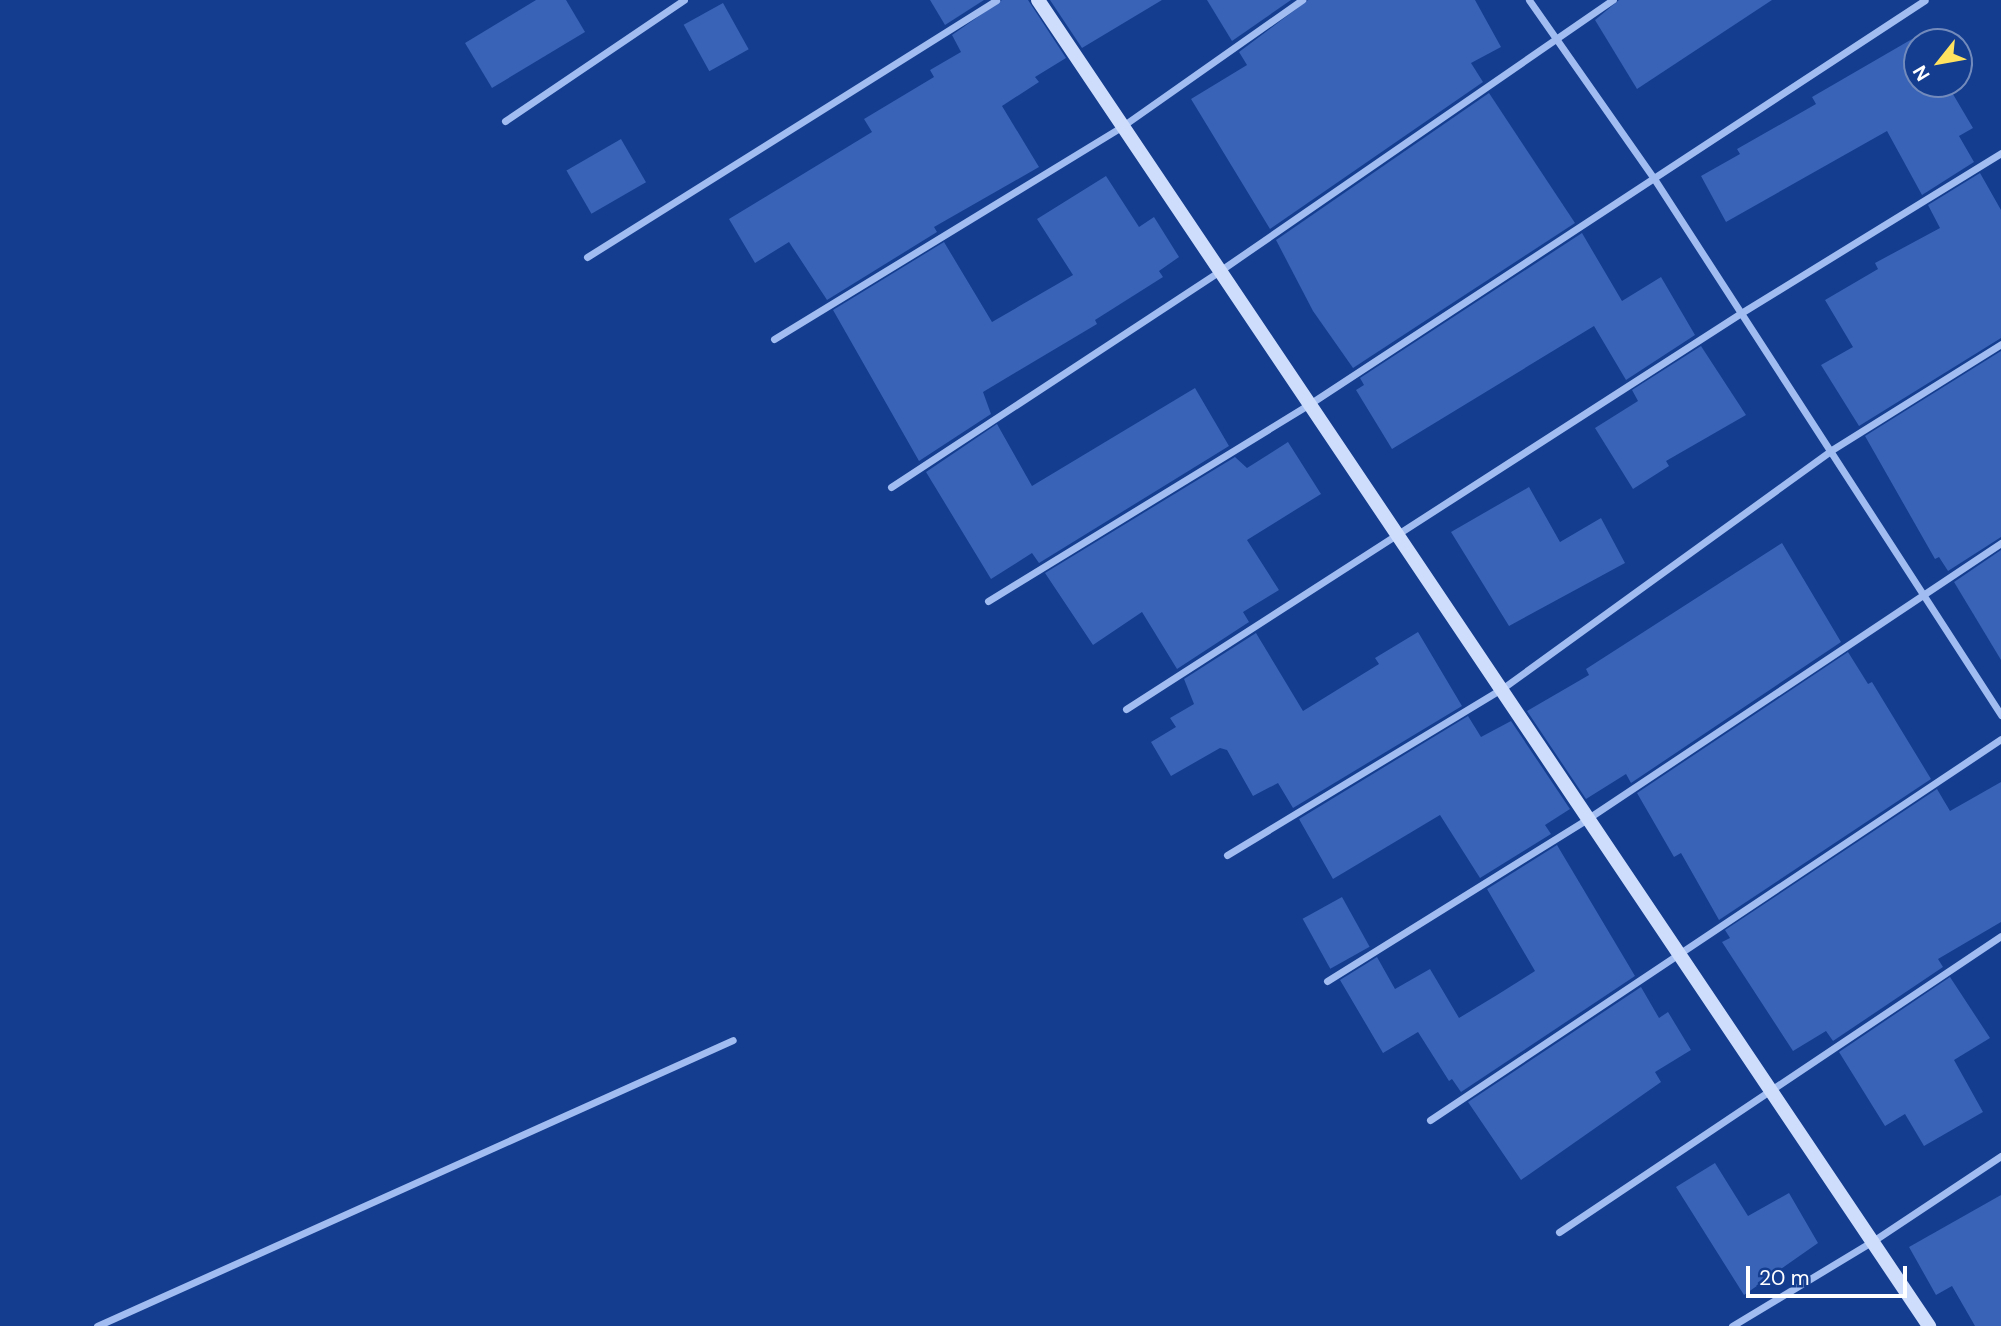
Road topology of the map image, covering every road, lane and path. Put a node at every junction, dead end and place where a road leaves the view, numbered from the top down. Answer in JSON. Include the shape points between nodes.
{"nodes":[{"id":1,"x":684,"y":0,"type":"edge"},
{"id":2,"x":996,"y":0,"type":"edge"},
{"id":3,"x":1038,"y":0,"type":"edge"},
{"id":4,"x":1302,"y":0,"type":"edge"},
{"id":5,"x":1529,"y":0,"type":"edge"},
{"id":6,"x":1613,"y":0,"type":"edge"},
{"id":7,"x":1926,"y":0,"type":"edge"},
{"id":8,"x":1555,"y":38,"type":"junction"},
{"id":9,"x":505,"y":121,"type":"dead end"},
{"id":10,"x":1124,"y":125,"type":"junction"},
{"id":11,"x":2001,"y":153,"type":"edge"},
{"id":12,"x":1653,"y":177,"type":"junction"},
{"id":13,"x":587,"y":257,"type":"dead end"},
{"id":14,"x":1220,"y":270,"type":"junction"},
{"id":15,"x":1741,"y":313,"type":"junction"},
{"id":16,"x":774,"y":340,"type":"dead end"},
{"id":17,"x":2001,"y":344,"type":"edge"},
{"id":18,"x":1311,"y":403,"type":"junction"},
{"id":19,"x":1830,"y":451,"type":"junction"},
{"id":20,"x":891,"y":487,"type":"dead end"},
{"id":21,"x":1395,"y":534,"type":"junction"},
{"id":22,"x":2001,"y":543,"type":"edge"},
{"id":23,"x":1924,"y":596,"type":"junction"},
{"id":24,"x":988,"y":601,"type":"dead end"},
{"id":25,"x":1503,"y":688,"type":"junction"},
{"id":26,"x":1126,"y":709,"type":"dead end"},
{"id":27,"x":2001,"y":715,"type":"edge"},
{"id":28,"x":2001,"y":739,"type":"edge"},
{"id":29,"x":1590,"y":817,"type":"junction"},
{"id":30,"x":1227,"y":855,"type":"dead end"},
{"id":31,"x":2001,"y":936,"type":"edge"},
{"id":32,"x":1678,"y":954,"type":"junction"},
{"id":33,"x":1328,"y":981,"type":"dead end"},
{"id":34,"x":733,"y":1040,"type":"dead end"},
{"id":35,"x":1772,"y":1087,"type":"junction"},
{"id":36,"x":1430,"y":1120,"type":"dead end"},
{"id":37,"x":2001,"y":1156,"type":"edge"},
{"id":38,"x":1559,"y":1232,"type":"dead end"},
{"id":39,"x":1873,"y":1241,"type":"junction"},
{"id":40,"x":97,"y":1326,"type":"edge"},
{"id":41,"x":1732,"y":1326,"type":"edge"},
{"id":42,"x":1929,"y":1326,"type":"edge"}],
"edges":[{"from":1,"to":9,"type":"street"},
{"from":2,"to":13,"type":"street"},
{"from":3,"to":10,"type":"street"},
{"from":4,"to":10,"type":"street"},
{"from":5,"to":8,"type":"street"},
{"from":6,"to":8,"type":"street"},
{"from":7,"to":12,"type":"street"},
{"from":8,"to":12,"type":"street"},
{"from":8,"to":14,"type":"street"},
{"from":10,"to":14,"type":"street"},
{"from":10,"to":16,"type":"street"},
{"from":11,"to":15,"type":"street"},
{"from":12,"to":15,"type":"street"},
{"from":12,"to":18,"type":"street"},
{"from":14,"to":18,"type":"street"},
{"from":14,"to":20,"type":"street"},
{"from":15,"to":19,"type":"street"},
{"from":15,"to":21,"type":"street"},
{"from":17,"to":19,"type":"street"},
{"from":18,"to":21,"type":"street"},
{"from":18,"to":24,"type":"street"},
{"from":19,"to":23,"type":"street"},
{"from":19,"to":25,"type":"street"},
{"from":21,"to":25,"type":"street"},
{"from":21,"to":26,"type":"street"},
{"from":22,"to":23,"type":"street"},
{"from":23,"to":27,"type":"street"},
{"from":23,"to":29,"type":"street"},
{"from":25,"to":29,"type":"street"},
{"from":25,"to":30,"type":"street"},
{"from":28,"to":32,"type":"street"},
{"from":29,"to":32,"type":"street"},
{"from":29,"to":33,"type":"street"},
{"from":31,"to":35,"type":"street"},
{"from":32,"to":35,"type":"street"},
{"from":32,"to":36,"type":"street"},
{"from":34,"to":40,"type":"street"},
{"from":35,"to":38,"type":"street"},
{"from":35,"to":39,"type":"street"},
{"from":37,"to":39,"type":"street"},
{"from":39,"to":41,"type":"street"},
{"from":39,"to":42,"type":"street"}]}
